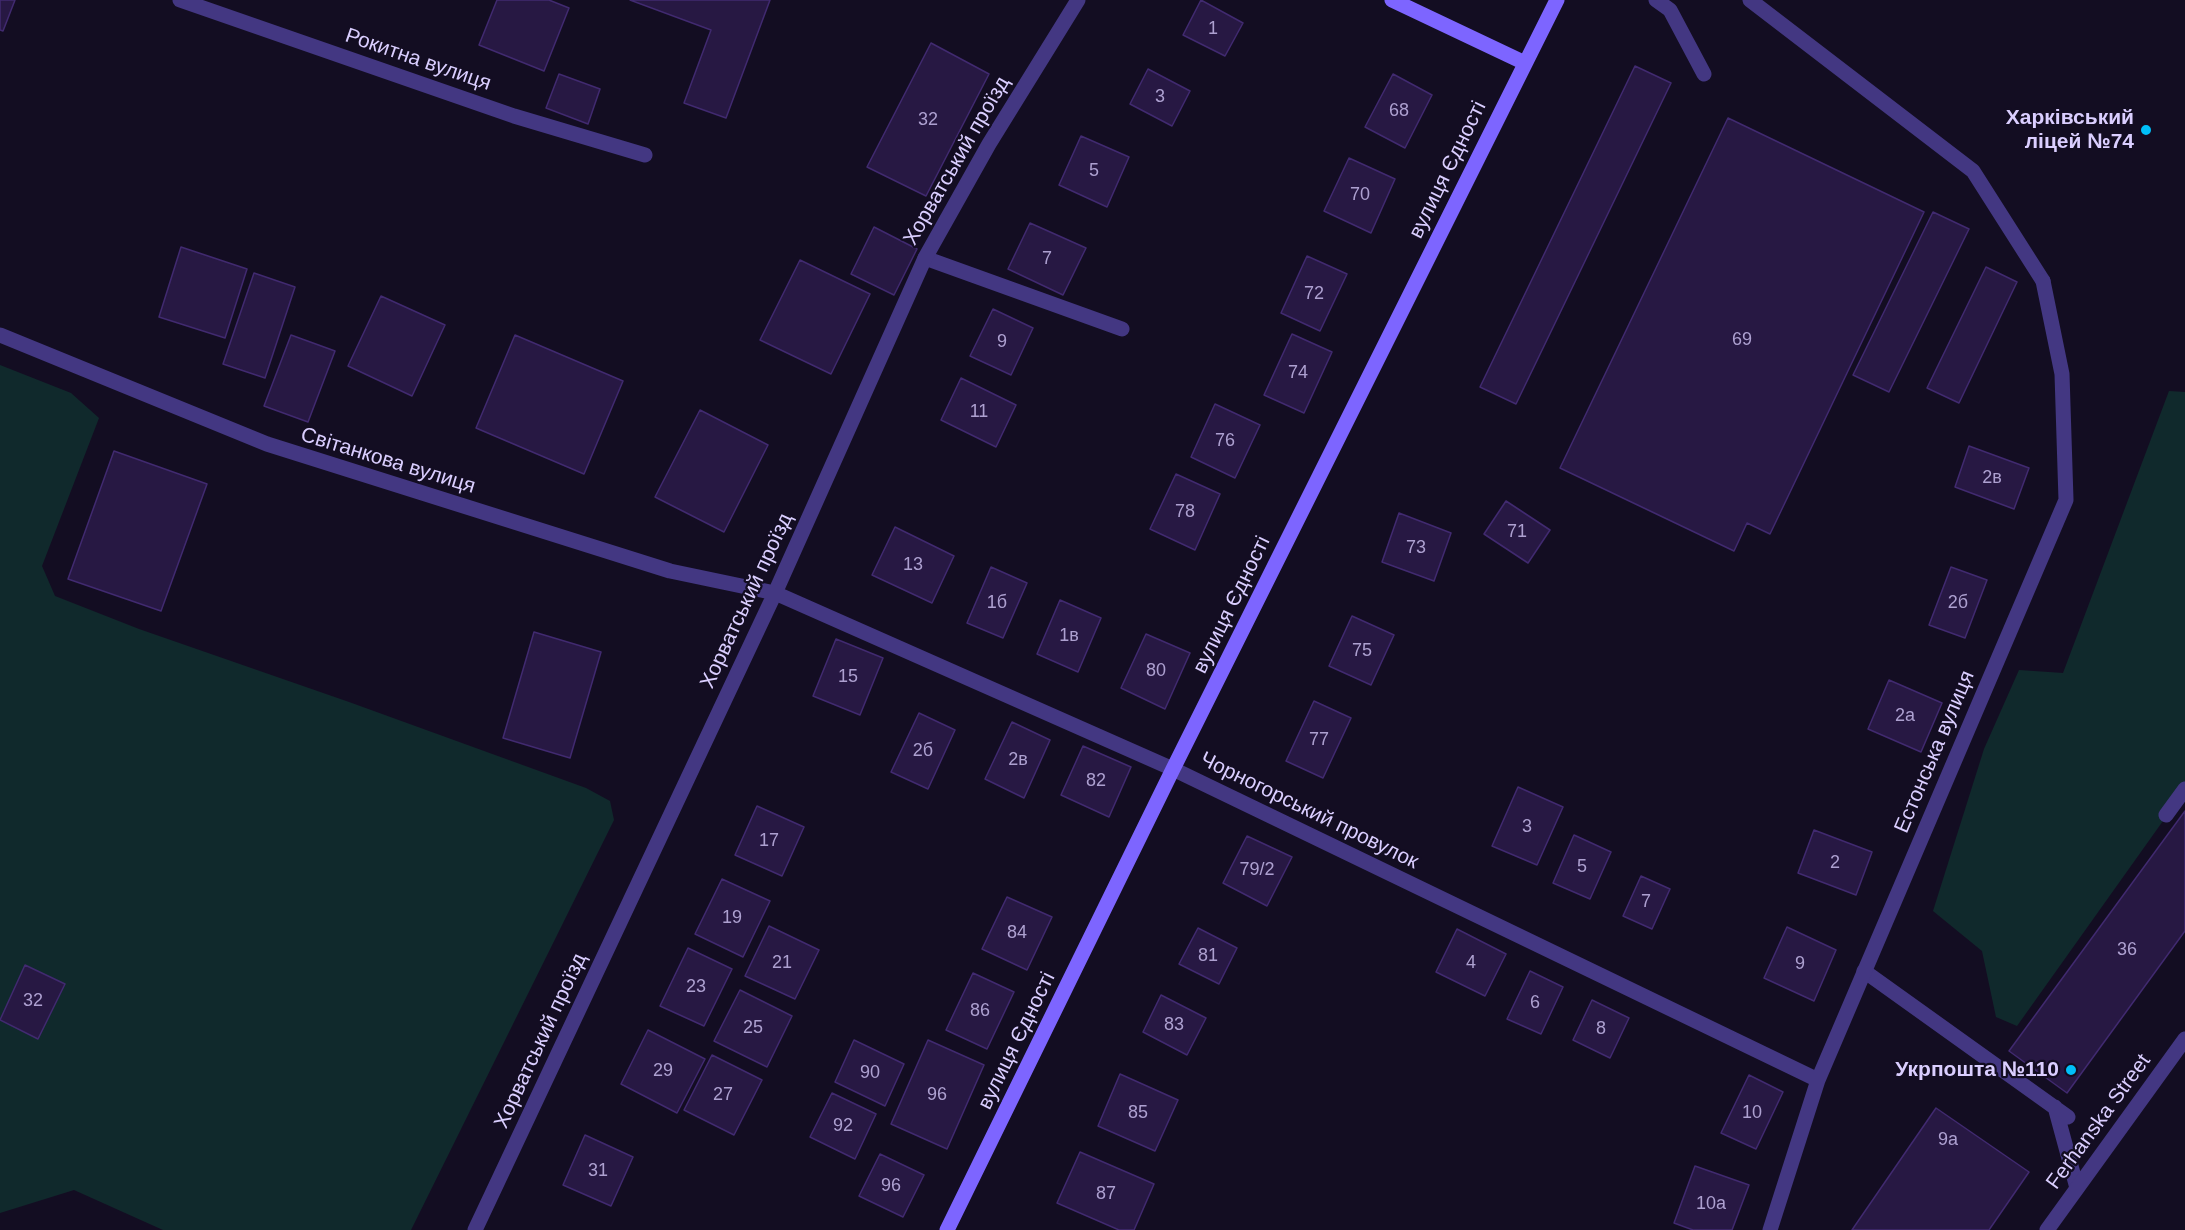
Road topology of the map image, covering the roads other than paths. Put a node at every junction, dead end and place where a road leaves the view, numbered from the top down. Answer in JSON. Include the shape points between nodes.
{"nodes":[{"id":1,"x":180,"y":0,"type":"edge"},
{"id":2,"x":1078,"y":0,"type":"edge"},
{"id":3,"x":1392,"y":0,"type":"edge"},
{"id":4,"x":1557,"y":0,"type":"edge"},
{"id":5,"x":1656,"y":0,"type":"edge"},
{"id":6,"x":1750,"y":0,"type":"edge"},
{"id":7,"x":1525,"y":63,"type":"junction"},
{"id":8,"x":1704,"y":74,"type":"dead end"},
{"id":9,"x":645,"y":155,"type":"dead end"},
{"id":10,"x":925,"y":258,"type":"junction"},
{"id":11,"x":1122,"y":329,"type":"dead end"},
{"id":12,"x":0,"y":335,"type":"edge"},
{"id":13,"x":775,"y":593,"type":"junction"},
{"id":14,"x":1173,"y":769,"type":"junction"},
{"id":15,"x":2185,"y":789,"type":"edge"},
{"id":16,"x":2166,"y":815,"type":"dead end"},
{"id":17,"x":1864,"y":971,"type":"junction"},
{"id":18,"x":2185,"y":1039,"type":"edge"},
{"id":19,"x":1818,"y":1080,"type":"junction"},
{"id":20,"x":2055,"y":1107,"type":"junction"},
{"id":21,"x":2067,"y":1117,"type":"dead end"},
{"id":22,"x":2077,"y":1188,"type":"junction"},
{"id":23,"x":475,"y":1230,"type":"edge"},
{"id":24,"x":947,"y":1230,"type":"edge"},
{"id":25,"x":1770,"y":1230,"type":"edge"},
{"id":26,"x":2047,"y":1230,"type":"edge"}],
"edges":[{"from":1,"to":9,"type":"street","name":"Рокитна вулиця","via":[[514,116]]},
{"from":2,"to":10,"type":"street","name":"Хорватський проїзд","via":[[989,144]]},
{"from":3,"to":7,"type":"main road"},
{"from":4,"to":7,"type":"main road","name":"вулиця Єдності"},
{"from":5,"to":8,"type":"street","via":[[1670,9]]},
{"from":6,"to":17,"type":"street","name":"Естонська вулиця","via":[[1973,171],[2043,280],[2062,374],[2066,500]]},
{"from":7,"to":14,"type":"main road","name":"вулиця Єдності"},
{"from":10,"to":11,"type":"street"},
{"from":10,"to":13,"type":"street","name":"Хорватський проїзд"},
{"from":12,"to":13,"type":"street","name":"Світанкова вулиця","via":[[267,444],[670,571]]},
{"from":13,"to":14,"type":"street","name":"Чорногорський провулок"},
{"from":13,"to":23,"type":"street","name":"Хорватський проїзд"},
{"from":14,"to":19,"type":"street","name":"Чорногорський провулок"},
{"from":14,"to":24,"type":"main road","name":"вулиця Єдності"},
{"from":15,"to":16,"type":"street"},
{"from":17,"to":19,"type":"street","name":"Естонська вулиця"},
{"from":17,"to":20,"type":"street"},
{"from":18,"to":22,"type":"street","name":"Ferhanska Street"},
{"from":19,"to":25,"type":"street","name":"Естонська вулиця"},
{"from":20,"to":21,"type":"street"},
{"from":20,"to":22,"type":"street"},
{"from":22,"to":26,"type":"street","name":"Ferhanska Street"}]}
